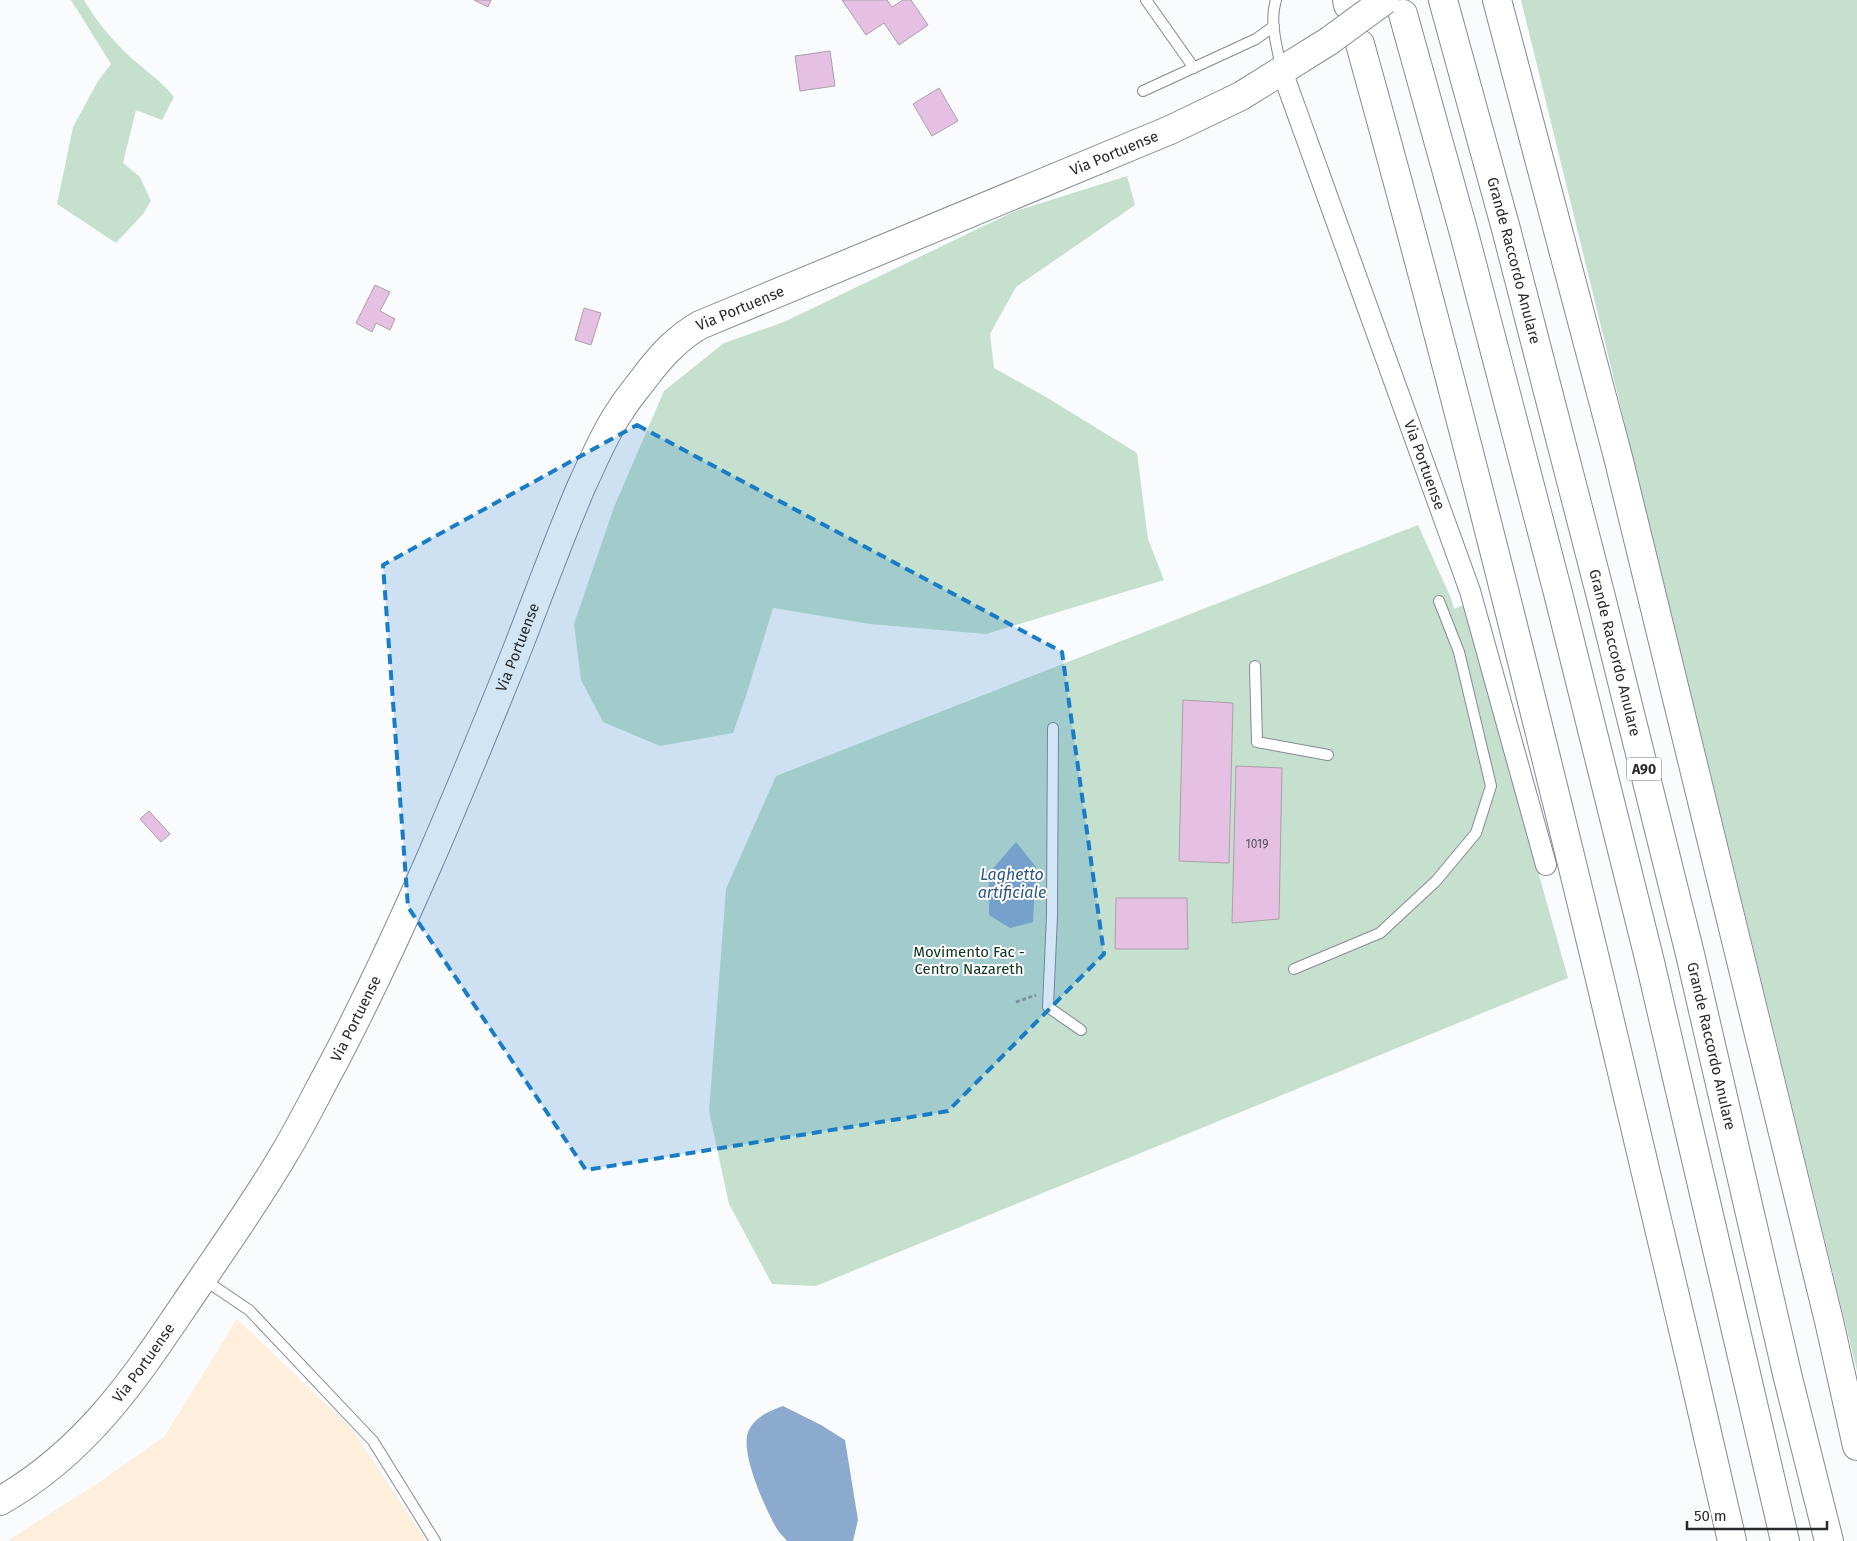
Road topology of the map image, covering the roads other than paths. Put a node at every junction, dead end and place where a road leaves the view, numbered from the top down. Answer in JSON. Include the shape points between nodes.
{"nodes":[{"id":1,"x":1146,"y":0,"type":"edge"},
{"id":2,"x":1276,"y":0,"type":"edge"},
{"id":3,"x":1443,"y":0,"type":"edge"},
{"id":4,"x":1497,"y":0,"type":"edge"},
{"id":5,"x":1394,"y":7,"type":"edge"},
{"id":6,"x":1274,"y":26,"type":"junction"},
{"id":7,"x":1360,"y":44,"type":"dead end"},
{"id":8,"x":1194,"y":68,"type":"junction"},
{"id":9,"x":1282,"y":71,"type":"junction"},
{"id":10,"x":1142,"y":91,"type":"dead end"},
{"id":11,"x":1439,"y":602,"type":"dead end"},
{"id":12,"x":1255,"y":666,"type":"dead end"},
{"id":13,"x":1053,"y":728,"type":"dead end"},
{"id":14,"x":1328,"y":755,"type":"dead end"},
{"id":15,"x":1546,"y":865,"type":"dead end"},
{"id":16,"x":1294,"y":969,"type":"dead end"},
{"id":17,"x":1081,"y":1030,"type":"dead end"},
{"id":18,"x":203,"y":1278,"type":"junction"},
{"id":19,"x":1857,"y":1446,"type":"edge"},
{"id":20,"x":0,"y":1501,"type":"edge"},
{"id":21,"x":435,"y":1541,"type":"edge"},
{"id":22,"x":1732,"y":1541,"type":"edge"},
{"id":23,"x":1785,"y":1541,"type":"edge"},
{"id":24,"x":1829,"y":1541,"type":"edge"}],
"edges":[{"from":1,"to":8,"type":"lane"},
{"from":2,"to":6,"type":"lane"},
{"from":3,"to":24,"type":"main road","name":"Grande Raccordo Anulare","number":"A90","via":[[1600,593],[1690,954]]},
{"from":4,"to":19,"type":"main road","via":[[1620,466]]},
{"from":5,"to":9,"type":"main road","name":"Via Portuense","bridge":true,"via":[[1329,41]]},
{"from":5,"to":23,"type":"main road","number":"A90","via":[[1495,352],[1558,593],[1648,952]]},
{"from":6,"to":8,"type":"lane","via":[[1256,40]]},
{"from":6,"to":9,"type":"lane"},
{"from":7,"to":22,"type":"main road","via":[[1538,722]]},
{"from":8,"to":10,"type":"lane"},
{"from":9,"to":15,"type":"street","name":"Via Portuense","via":[[1470,591]]},
{"from":9,"to":18,"type":"main road","name":"Via Portuense","via":[[1241,96],[1170,130],[705,323],[679,338],[658,361],[619,411],[602,441],[464,779],[376,978],[284,1155]]},
{"from":11,"to":16,"type":"lane","via":[[1459,652],[1491,786],[1476,834],[1436,881],[1380,933]]},
{"from":12,"to":14,"type":"lane","via":[[1257,742]]},
{"from":13,"to":17,"type":"lane","via":[[1048,1007]]},
{"from":18,"to":20,"type":"main road","name":"Via Portuense","via":[[112,1407],[50,1468]]},
{"from":18,"to":21,"type":"lane","via":[[249,1310],[373,1441]]}]}
